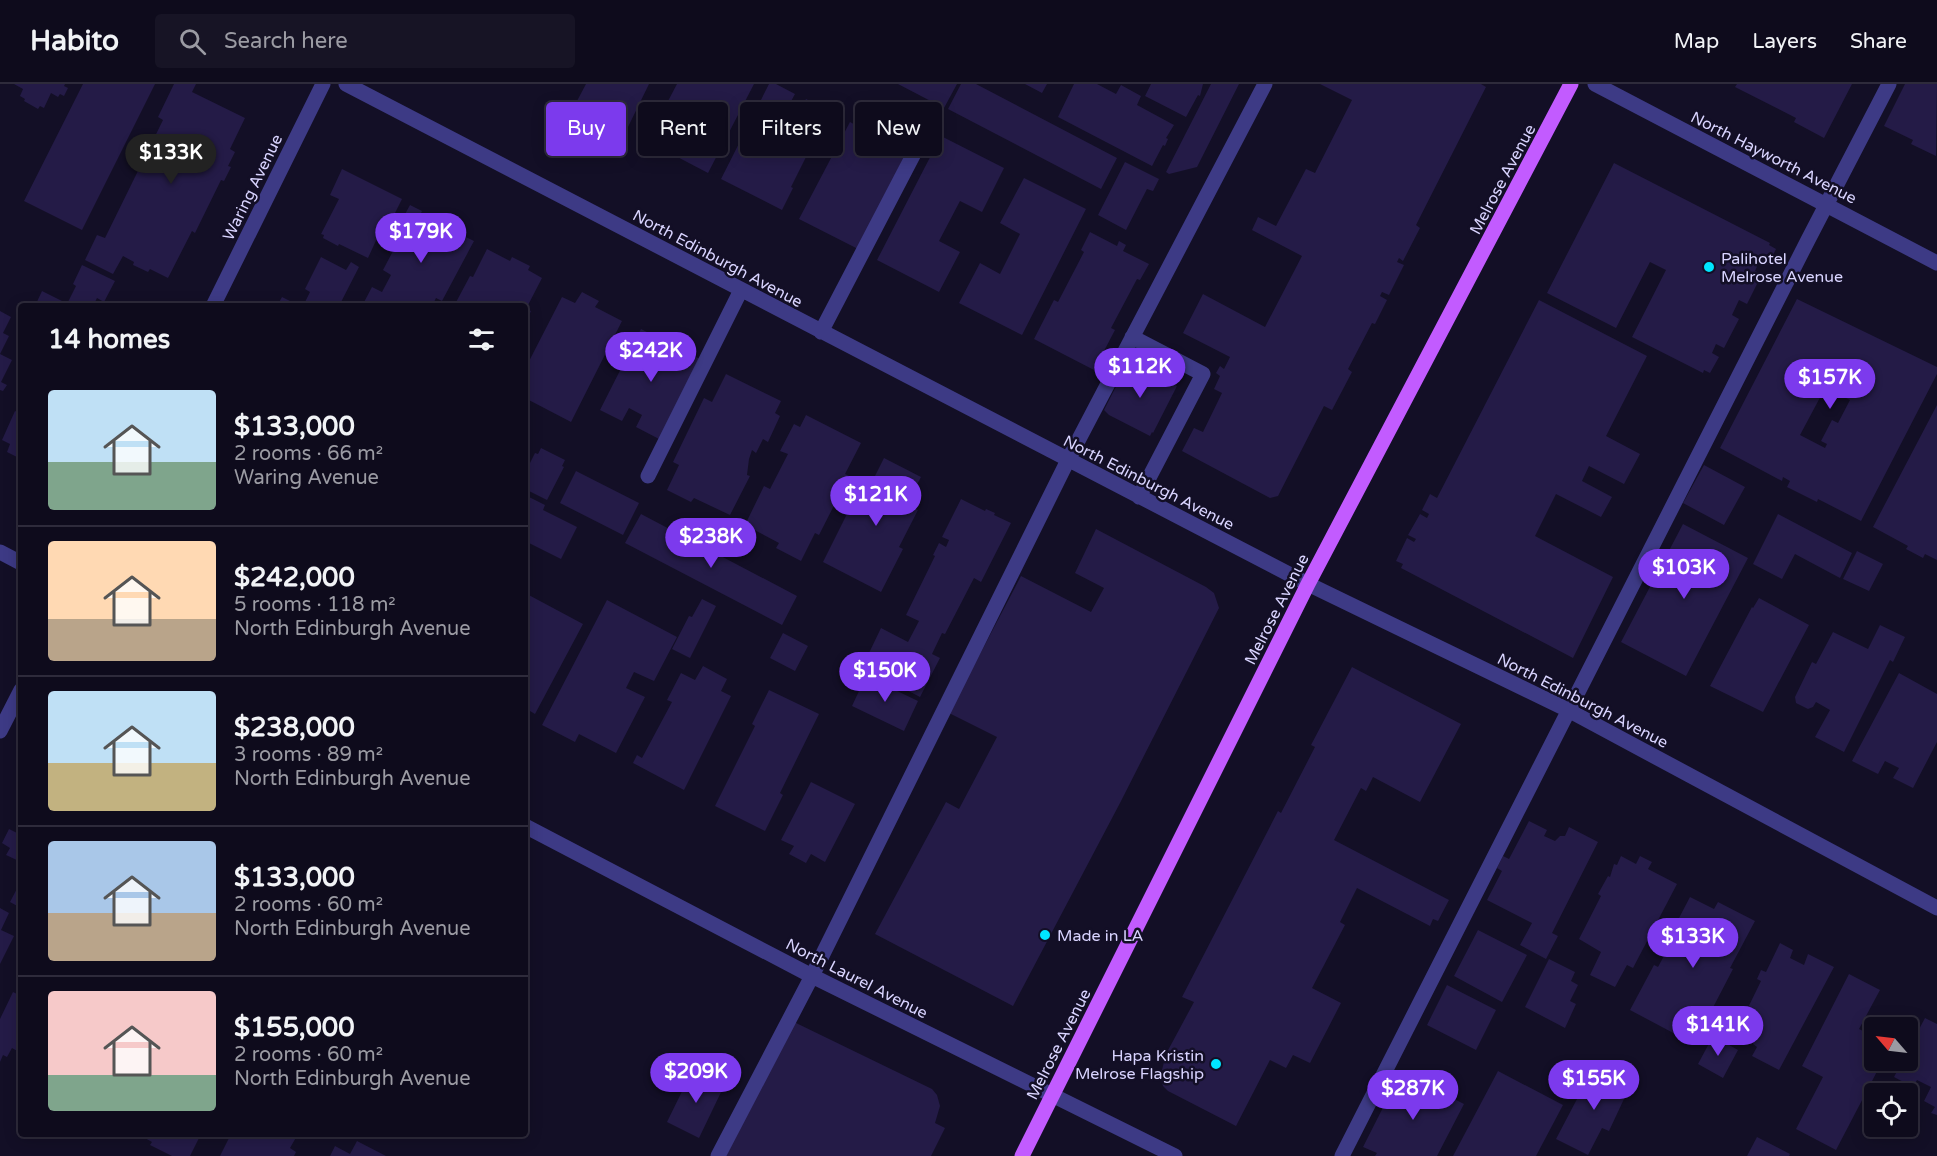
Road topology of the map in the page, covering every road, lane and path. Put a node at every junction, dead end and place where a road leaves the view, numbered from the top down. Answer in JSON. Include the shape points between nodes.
{"nodes":[{"id":1,"x":323,"y":84,"type":"edge"},
{"id":2,"x":346,"y":84,"type":"edge"},
{"id":3,"x":1265,"y":84,"type":"edge"},
{"id":4,"x":1571,"y":84,"type":"edge"},
{"id":5,"x":1595,"y":84,"type":"edge"},
{"id":6,"x":1889,"y":84,"type":"edge"},
{"id":7,"x":913,"y":156,"type":"edge"},
{"id":8,"x":1826,"y":204,"type":"junction"},
{"id":9,"x":1937,"y":263,"type":"edge"},
{"id":10,"x":741,"y":290,"type":"junction"},
{"id":11,"x":214,"y":303,"type":"edge"},
{"id":12,"x":821,"y":332,"type":"junction"},
{"id":13,"x":1132,"y":337,"type":"junction"},
{"id":14,"x":1068,"y":460,"type":"junction"},
{"id":15,"x":648,"y":476,"type":"dead end"},
{"id":16,"x":1139,"y":497,"type":"junction"},
{"id":17,"x":0,"y":552,"type":"edge"},
{"id":18,"x":18,"y":561,"type":"edge"},
{"id":19,"x":1308,"y":584,"type":"junction"},
{"id":20,"x":18,"y":696,"type":"edge"},
{"id":21,"x":1568,"y":710,"type":"junction"},
{"id":22,"x":0,"y":731,"type":"edge"},
{"id":23,"x":528,"y":828,"type":"edge"},
{"id":24,"x":1937,"y":908,"type":"edge"},
{"id":25,"x":812,"y":976,"type":"junction"},
{"id":26,"x":1052,"y":1096,"type":"junction"},
{"id":27,"x":718,"y":1156,"type":"edge"},
{"id":28,"x":1022,"y":1156,"type":"edge"},
{"id":29,"x":1175,"y":1156,"type":"edge"},
{"id":30,"x":1342,"y":1156,"type":"edge"}],
"edges":[{"from":1,"to":11,"type":"street","name":"Waring Avenue"},
{"from":2,"to":10,"type":"street","name":"North Edinburgh Avenue"},
{"from":3,"to":13,"type":"street"},
{"from":4,"to":19,"type":"main road","name":"Melrose Avenue"},
{"from":5,"to":8,"type":"street","name":"North Hayworth Avenue"},
{"from":6,"to":8,"type":"street"},
{"from":7,"to":12,"type":"street"},
{"from":8,"to":9,"type":"street","name":"North Hayworth Avenue"},
{"from":8,"to":21,"type":"street"},
{"from":10,"to":12,"type":"street","name":"North Edinburgh Avenue"},
{"from":10,"to":15,"type":"street"},
{"from":12,"to":14,"type":"street","name":"North Edinburgh Avenue"},
{"from":13,"to":14,"type":"street"},
{"from":13,"to":16,"type":"street","via":[[1203,374]]},
{"from":14,"to":16,"type":"street","name":"North Edinburgh Avenue"},
{"from":14,"to":25,"type":"street"},
{"from":16,"to":19,"type":"street","name":"North Edinburgh Avenue"},
{"from":17,"to":18,"type":"street"},
{"from":19,"to":21,"type":"street","name":"North Edinburgh Avenue"},
{"from":19,"to":26,"type":"main road","name":"Melrose Avenue"},
{"from":20,"to":22,"type":"street"},
{"from":21,"to":24,"type":"street","name":"North Edinburgh Avenue"},
{"from":21,"to":30,"type":"street"},
{"from":23,"to":25,"type":"street","name":"North Laurel Avenue"},
{"from":25,"to":26,"type":"street","name":"North Laurel Avenue"},
{"from":25,"to":27,"type":"street"},
{"from":26,"to":28,"type":"main road","name":"Melrose Avenue"},
{"from":26,"to":29,"type":"street","name":"North Laurel Avenue"}]}
